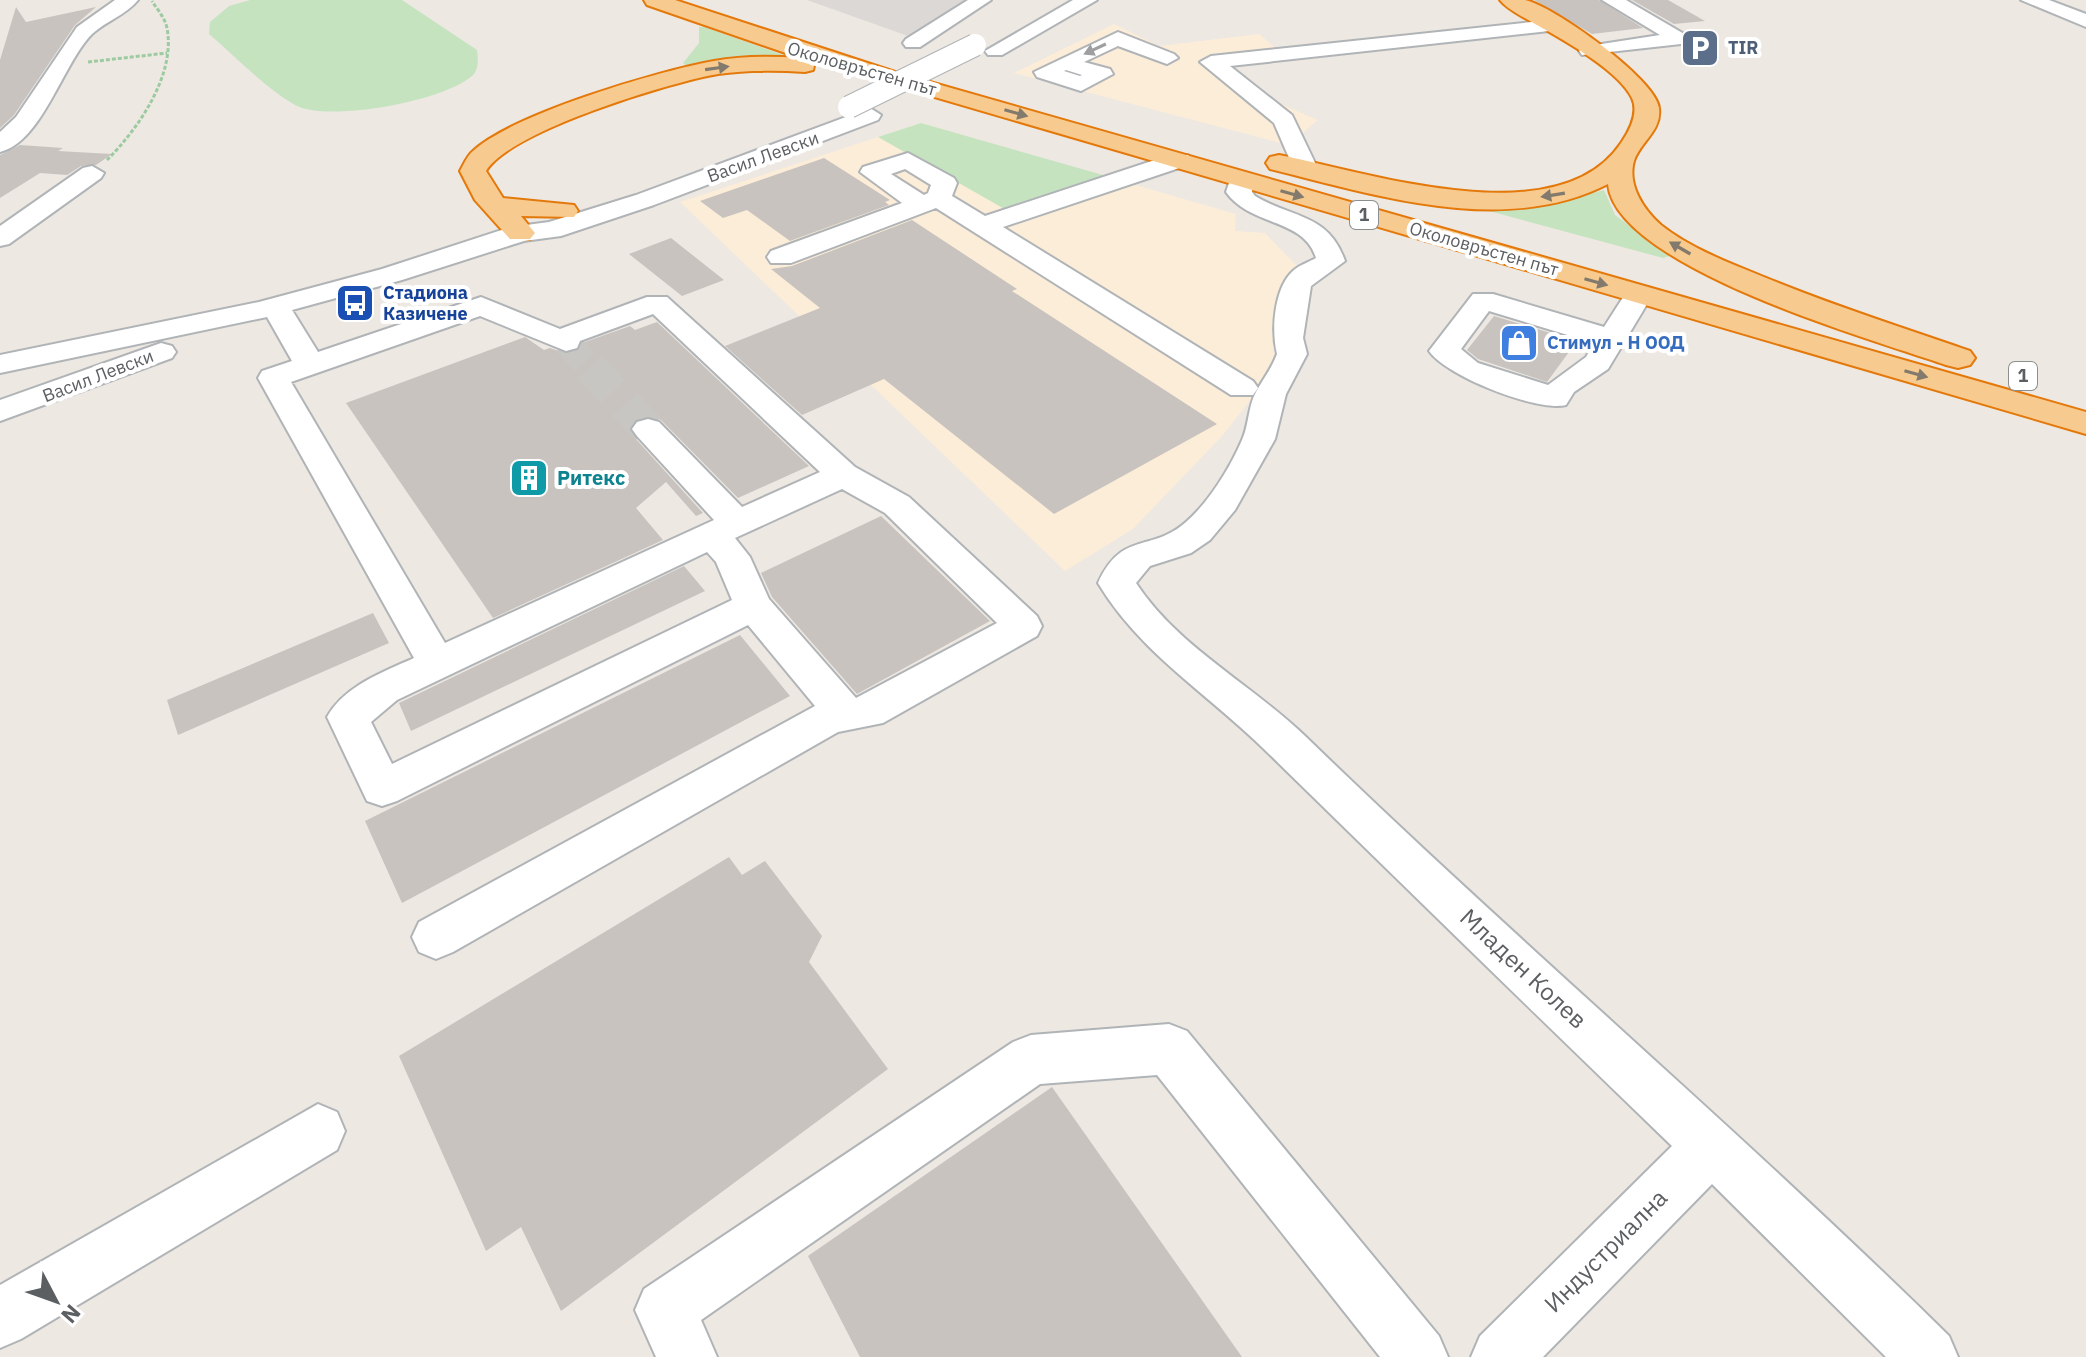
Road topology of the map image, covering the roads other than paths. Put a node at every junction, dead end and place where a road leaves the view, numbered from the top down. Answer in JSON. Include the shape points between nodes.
{"nodes":[{"id":1,"x":128,"y":0,"type":"edge"},
{"id":2,"x":652,"y":0,"type":"edge"},
{"id":3,"x":710,"y":0,"type":"edge"},
{"id":4,"x":981,"y":0,"type":"edge"},
{"id":5,"x":1058,"y":0,"type":"edge"},
{"id":6,"x":1087,"y":0,"type":"edge"},
{"id":7,"x":1511,"y":0,"type":"edge"},
{"id":8,"x":1612,"y":0,"type":"edge"},
{"id":9,"x":2031,"y":0,"type":"edge"},
{"id":10,"x":2086,"y":21,"type":"edge"},
{"id":11,"x":1551,"y":26,"type":"junction"},
{"id":12,"x":913,"y":43,"type":"dead end"},
{"id":13,"x":985,"y":48,"type":"junction"},
{"id":14,"x":1256,"y":48,"type":"dead end"},
{"id":15,"x":1589,"y":51,"type":"junction"},
{"id":16,"x":1167,"y":58,"type":"junction"},
{"id":17,"x":1207,"y":58,"type":"junction"},
{"id":18,"x":887,"y":77,"type":"junction"},
{"id":19,"x":615,"y":95,"type":"junction"},
{"id":20,"x":860,"y":111,"type":"junction"},
{"id":21,"x":0,"y":145,"type":"edge"},
{"id":22,"x":1179,"y":160,"type":"junction"},
{"id":23,"x":1270,"y":161,"type":"junction"},
{"id":24,"x":1622,"y":163,"type":"junction"},
{"id":25,"x":1305,"y":167,"type":"junction"},
{"id":26,"x":92,"y":173,"type":"road end"},
{"id":27,"x":1241,"y":179,"type":"junction"},
{"id":28,"x":497,"y":206,"type":"junction"},
{"id":29,"x":564,"y":211,"type":"junction"},
{"id":30,"x":982,"y":225,"type":"junction"},
{"id":31,"x":520,"y":233,"type":"junction"},
{"id":32,"x":0,"y":238,"type":"edge"},
{"id":33,"x":781,"y":257,"type":"dead end"},
{"id":34,"x":1639,"y":294,"type":"junction"},
{"id":35,"x":277,"y":309,"type":"junction"},
{"id":36,"x":185,"y":328,"type":"junction"},
{"id":37,"x":1611,"y":339,"type":"junction"},
{"id":38,"x":1960,"y":358,"type":"junction"},
{"id":39,"x":0,"y":364,"type":"edge"},
{"id":40,"x":310,"y":365,"type":"junction"},
{"id":41,"x":1242,"y":388,"type":"dead end"},
{"id":42,"x":2086,"y":394,"type":"edge"},
{"id":43,"x":0,"y":411,"type":"edge"},
{"id":44,"x":2086,"y":423,"type":"edge"},
{"id":45,"x":648,"y":429,"type":"tunnel mouth"},
{"id":46,"x":843,"y":475,"type":"junction"},
{"id":47,"x":725,"y":529,"type":"junction"},
{"id":48,"x":753,"y":606,"type":"junction"},
{"id":49,"x":437,"y":664,"type":"junction"},
{"id":50,"x":847,"y":715,"type":"junction"},
{"id":51,"x":436,"y":937,"type":"dead end"},
{"id":52,"x":318,"y":1131,"type":"dead end"},
{"id":53,"x":1712,"y":1145,"type":"junction"},
{"id":54,"x":0,"y":1318,"type":"edge"},
{"id":55,"x":687,"y":1357,"type":"edge"},
{"id":56,"x":1417,"y":1357,"type":"edge"},
{"id":57,"x":1501,"y":1357,"type":"edge"},
{"id":58,"x":1928,"y":1357,"type":"edge"}],
"edges":[{"from":1,"to":21,"type":"street","via":[[84,31],[24,122]]},
{"from":2,"to":18,"type":"highway","name":"Околовръстен път","number":"1"},
{"from":2,"to":19,"type":"highway","via":[[677,22],[682,45]]},
{"from":3,"to":23,"type":"highway","name":"Околовръстен път","number":"1","via":[[856,47]]},
{"from":4,"to":12,"type":"street"},
{"from":5,"to":13,"type":"street"},
{"from":6,"to":13,"type":"street"},
{"from":7,"to":11,"type":"highway"},
{"from":8,"to":15,"type":"street","via":[[1681,38]]},
{"from":9,"to":10,"type":"street"},
{"from":11,"to":15,"type":"highway"},
{"from":11,"to":17,"type":"street"},
{"from":13,"to":20,"type":"street","name":"Васил Левски"},
{"from":14,"to":17,"type":"street"},
{"from":15,"to":24,"type":"highway","via":[[1640,91],[1648,110]]},
{"from":16,"to":16,"type":"street","one_way":true,"via":[[1118,38],[1045,72],[1081,84]]},
{"from":16,"to":17,"type":"street"},
{"from":17,"to":25,"type":"street","via":[[1284,120]]},
{"from":19,"to":18,"type":"highway","one_way":true,"via":[[685,74],[745,65],[805,65]]},
{"from":18,"to":22,"type":"highway","name":"Околовръстен път","number":"1","one_way":true},
{"from":19,"to":28,"type":"highway","via":[[483,153],[473,173]]},
{"from":20,"to":29,"type":"street","name":"Васил Левски"},
{"from":20,"to":31,"type":"street","name":"Васил Левски","via":[[645,200],[552,230]]},
{"from":22,"to":27,"type":"highway","name":"Околовръстен път","number":"1"},
{"from":22,"to":30,"type":"street"},
{"from":23,"to":25,"type":"highway"},
{"from":23,"to":38,"type":"highway","name":"Околовръстен път","number":"1"},
{"from":24,"to":25,"type":"highway","one_way":true,"via":[[1567,193],[1500,200],[1456,199]]},
{"from":38,"to":24,"type":"highway","one_way":true,"via":[[1764,289],[1677,247],[1630,211],[1622,192]]},
{"from":26,"to":32,"type":"street"},
{"from":27,"to":34,"type":"highway","name":"Околовръстен път","number":"1","one_way":true},
{"from":27,"to":53,"type":"street","name":"Младен Колев","via":[[1239,192],[1248,205],[1301,223],[1330,251],[1331,261],[1297,286],[1288,338],[1292,354],[1270,394],[1259,439],[1218,510],[1178,544],[1130,562],[1117,583],[1154,628],[1272,731]]},
{"from":28,"to":29,"type":"highway"},
{"from":28,"to":31,"type":"highway"},
{"from":29,"to":31,"type":"street","name":"Васил Левски","via":[[537,219]]},
{"from":30,"to":33,"type":"street","via":[[930,201]]},
{"from":30,"to":41,"type":"street"},
{"from":31,"to":35,"type":"street","name":"Васил Левски"},
{"from":34,"to":37,"type":"street"},
{"from":34,"to":44,"type":"highway","name":"Околовръстен път","number":"1","one_way":true},
{"from":35,"to":36,"type":"street","name":"Васил Левски"},
{"from":35,"to":40,"type":"street"},
{"from":36,"to":39,"type":"street","name":"Васил Левски"},
{"from":36,"to":43,"type":"street","name":"Васил Левски","via":[[177,345]]},
{"from":37,"to":37,"type":"street","via":[[1597,363],[1563,386],[1555,398],[1467,369],[1444,351],[1483,300]]},
{"from":38,"to":42,"type":"highway","name":"Околовръстен път","number":"1"},
{"from":40,"to":46,"type":"street","via":[[481,306],[564,340],[657,303]]},
{"from":40,"to":49,"type":"street","via":[[273,378]]},
{"from":45,"to":47,"type":"street"},
{"from":46,"to":47,"type":"street"},
{"from":46,"to":50,"type":"street","via":[[897,505],[1023,626],[868,712]]},
{"from":47,"to":48,"type":"street"},
{"from":47,"to":49,"type":"street"},
{"from":48,"to":49,"type":"street","via":[[382,788],[348,717],[383,689]]},
{"from":48,"to":50,"type":"street"},
{"from":50,"to":51,"type":"street","via":[[830,717]]},
{"from":52,"to":54,"type":"street"},
{"from":53,"to":57,"type":"street","name":"Индустриална"},
{"from":53,"to":58,"type":"street","name":"Младен Колев"},
{"from":55,"to":56,"type":"street","via":[[665,1310],[1031,1060],[1169,1049]]}]}
